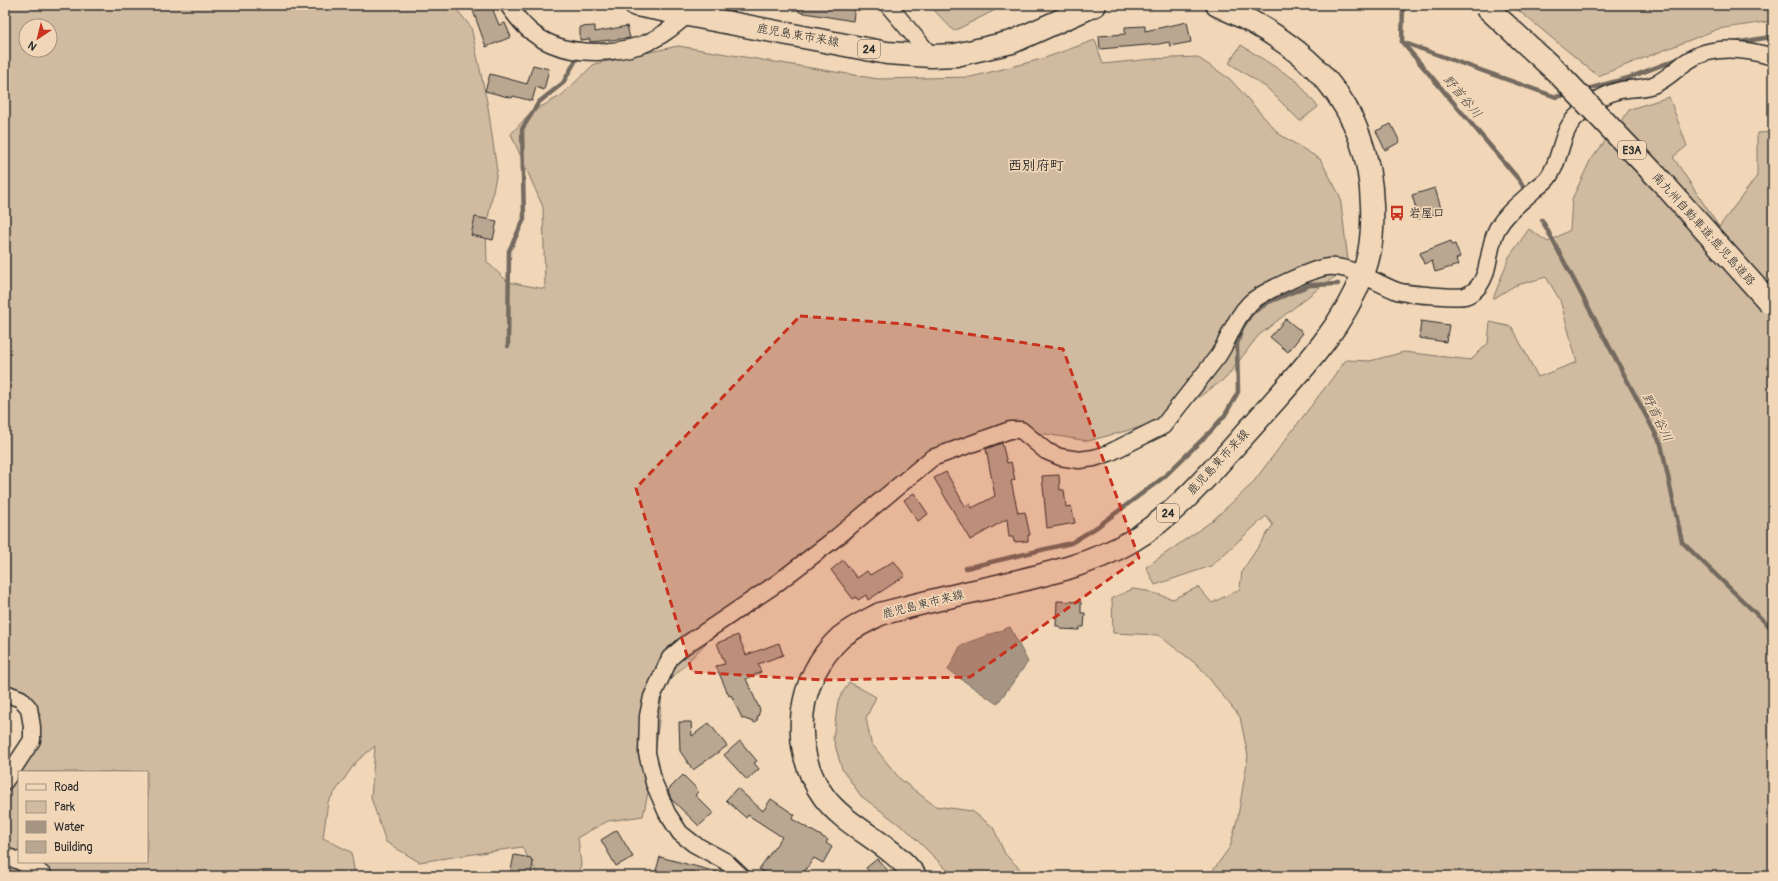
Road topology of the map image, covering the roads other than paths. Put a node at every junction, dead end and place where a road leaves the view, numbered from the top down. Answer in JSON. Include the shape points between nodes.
{"nodes":[{"id":1,"x":508,"y":5,"type":"edge"},
{"id":2,"x":636,"y":5,"type":"edge"},
{"id":3,"x":888,"y":5,"type":"edge"},
{"id":4,"x":1095,"y":5,"type":"edge"},
{"id":5,"x":1217,"y":5,"type":"edge"},
{"id":6,"x":1484,"y":5,"type":"edge"},
{"id":7,"x":693,"y":10,"type":"edge"},
{"id":8,"x":931,"y":56,"type":"junction"},
{"id":9,"x":1773,"y":57,"type":"edge"},
{"id":10,"x":1362,"y":276,"type":"junction"},
{"id":11,"x":1770,"y":303,"type":"dead end"},
{"id":12,"x":5,"y":693,"type":"edge"},
{"id":13,"x":5,"y":781,"type":"edge"},
{"id":14,"x":5,"y":856,"type":"edge"},
{"id":15,"x":18,"y":861,"type":"edge"},
{"id":16,"x":22,"y":863,"type":"edge"},
{"id":17,"x":44,"y":876,"type":"edge"},
{"id":18,"x":741,"y":876,"type":"edge"},
{"id":19,"x":915,"y":876,"type":"edge"}],
"edges":[{"from":1,"to":7,"type":"street","via":[[528,29],[545,40],[561,48],[601,53],[642,45],[661,35]]},
{"from":2,"to":7,"type":"main road","name":"鹿児島東市来線","number":"24"},
{"from":3,"to":8,"type":"street"},
{"from":4,"to":8,"type":"main road","name":"鹿児島東市来線","number":"24","via":[[1012,42],[956,55]]},
{"from":5,"to":10,"type":"main road","name":"鹿児島東市来線","number":"24","via":[[1267,29],[1300,52],[1338,92],[1365,153],[1371,186],[1373,226],[1369,258]]},
{"from":6,"to":11,"type":"main road","name":"南九州自動車道;鹿児島道路","number":"E3A","bridge":true,"via":[[1570,85],[1662,182]]},
{"from":7,"to":8,"type":"main road","name":"鹿児島東市来線","number":"24","via":[[887,53]]},
{"from":9,"to":10,"type":"street","via":[[1762,53],[1719,49],[1698,54],[1655,84],[1606,95],[1574,119],[1548,178],[1510,211],[1497,229],[1484,276],[1475,289],[1466,296],[1399,292]]},
{"from":10,"to":18,"type":"street","via":[[1351,270],[1328,267],[1264,293],[1239,315],[1218,356],[1163,426],[1094,458],[1079,460],[1060,457],[1046,451],[1021,430],[1010,430],[932,458],[776,584],[670,658],[652,697],[648,716],[647,753],[654,783],[667,813],[680,833],[725,861]]},
{"from":10,"to":19,"type":"main road","name":"鹿児島東市来線","number":"24","via":[[1347,308],[1303,368],[1192,492],[1158,522],[1129,542],[1093,559],[1053,573],[880,614],[859,624],[841,637],[820,663],[807,688],[803,707],[802,733],[806,759],[814,780],[824,797],[839,813],[893,852]]},
{"from":12,"to":13,"type":"street","via":[[21,699],[28,708],[32,740]]},
{"from":14,"to":15,"type":"street"},
{"from":16,"to":17,"type":"street"}]}
